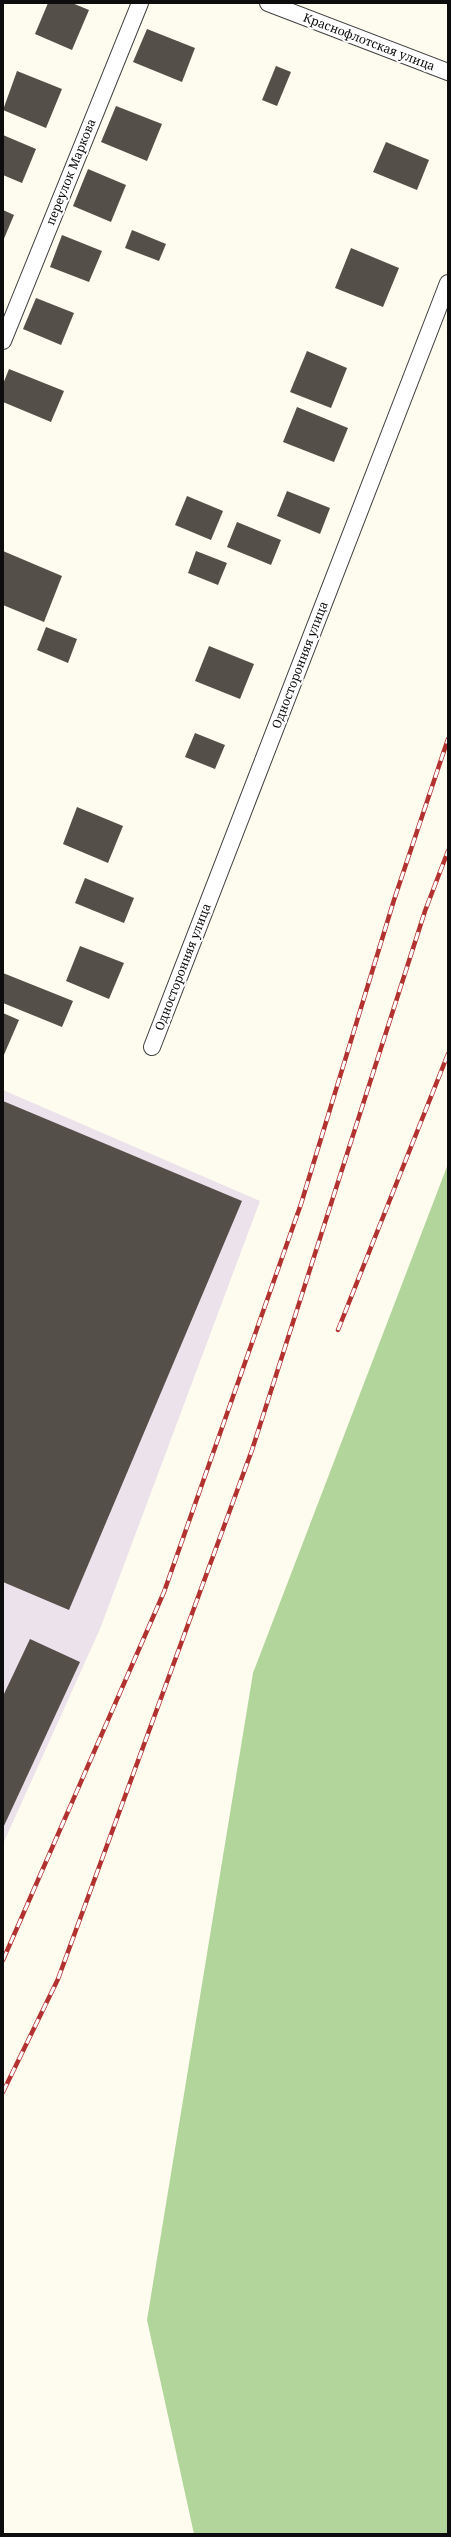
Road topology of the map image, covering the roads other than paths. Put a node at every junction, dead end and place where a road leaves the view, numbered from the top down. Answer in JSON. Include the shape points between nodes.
{"nodes":[{"id":1,"x":140,"y":3,"type":"edge"},
{"id":2,"x":268,"y":3,"type":"edge"},
{"id":3,"x":448,"y":72,"type":"edge"},
{"id":4,"x":448,"y":283,"type":"edge"},
{"id":5,"x":3,"y":341,"type":"edge"},
{"id":6,"x":152,"y":1046,"type":"dead end"}],
"edges":[{"from":1,"to":5,"type":"lane","name":"переулок Маркова"},
{"from":2,"to":3,"type":"lane","name":"Краснофлотская улица"},
{"from":4,"to":6,"type":"lane","name":"Односторонняя улица"}]}
